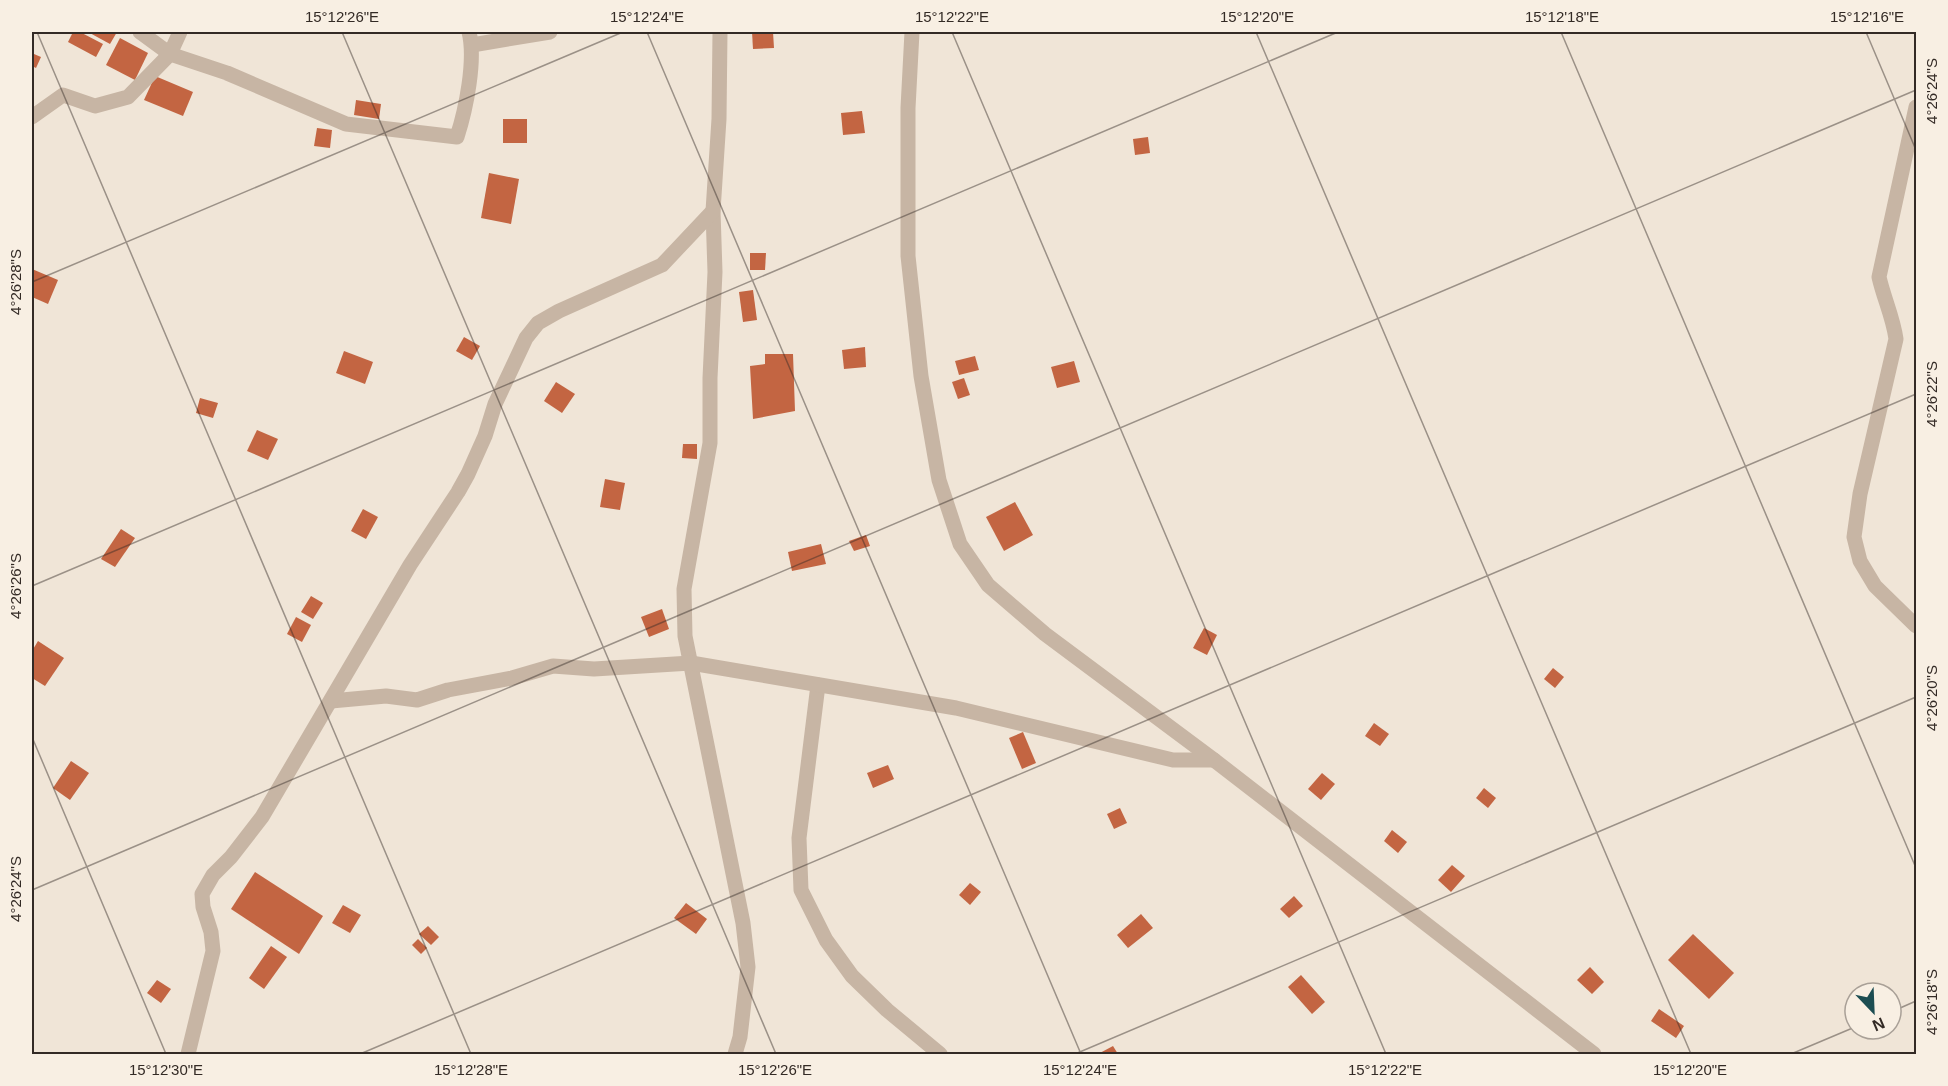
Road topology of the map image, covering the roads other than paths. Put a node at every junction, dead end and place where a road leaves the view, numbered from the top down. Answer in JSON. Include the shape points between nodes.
{"nodes":[{"id":1,"x":140,"y":32,"type":"edge"},
{"id":2,"x":180,"y":32,"type":"edge"},
{"id":3,"x":550,"y":32,"type":"edge"},
{"id":4,"x":720,"y":32,"type":"edge"},
{"id":5,"x":912,"y":32,"type":"edge"},
{"id":6,"x":470,"y":38,"type":"edge"},
{"id":7,"x":170,"y":54,"type":"junction"},
{"id":8,"x":1917,"y":107,"type":"edge"},
{"id":9,"x":32,"y":117,"type":"edge"},
{"id":10,"x":713,"y":211,"type":"junction"},
{"id":11,"x":1917,"y":626,"type":"edge"},
{"id":12,"x":691,"y":663,"type":"junction"},
{"id":13,"x":818,"y":685,"type":"junction"},
{"id":14,"x":331,"y":701,"type":"junction"},
{"id":15,"x":1214,"y":760,"type":"junction"},
{"id":16,"x":188,"y":1054,"type":"edge"},
{"id":17,"x":735,"y":1054,"type":"edge"},
{"id":18,"x":940,"y":1054,"type":"edge"},
{"id":19,"x":1594,"y":1054,"type":"edge"}],
"edges":[{"from":1,"to":7,"type":"street"},
{"from":2,"to":7,"type":"street"},
{"from":3,"to":6,"type":"street"},
{"from":4,"to":10,"type":"street"},
{"from":5,"to":15,"type":"street","via":[[908,256],[921,376],[939,480],[960,544],[988,585],[1045,634]]},
{"from":6,"to":7,"type":"street","via":[[464,116],[457,137],[346,124],[227,73]]},
{"from":7,"to":9,"type":"street","via":[[128,97],[95,106],[63,95]]},
{"from":8,"to":11,"type":"street","via":[[1879,277],[1896,339],[1860,494],[1854,537],[1860,561],[1875,586]]},
{"from":10,"to":12,"type":"street","via":[[710,443],[684,589],[685,636]]},
{"from":10,"to":14,"type":"street","via":[[662,265],[559,311],[538,323],[526,338],[468,474]]},
{"from":12,"to":13,"type":"street"},
{"from":12,"to":14,"type":"street","via":[[594,669],[553,666],[417,700],[386,696]]},
{"from":12,"to":17,"type":"street","via":[[743,923],[748,967]]},
{"from":13,"to":15,"type":"street","via":[[956,708],[1173,760]]},
{"from":13,"to":18,"type":"street","via":[[799,838],[801,890],[826,939],[852,976]]},
{"from":14,"to":16,"type":"street","via":[[262,817],[213,875],[202,894],[213,951]]},
{"from":15,"to":19,"type":"street"}]}
